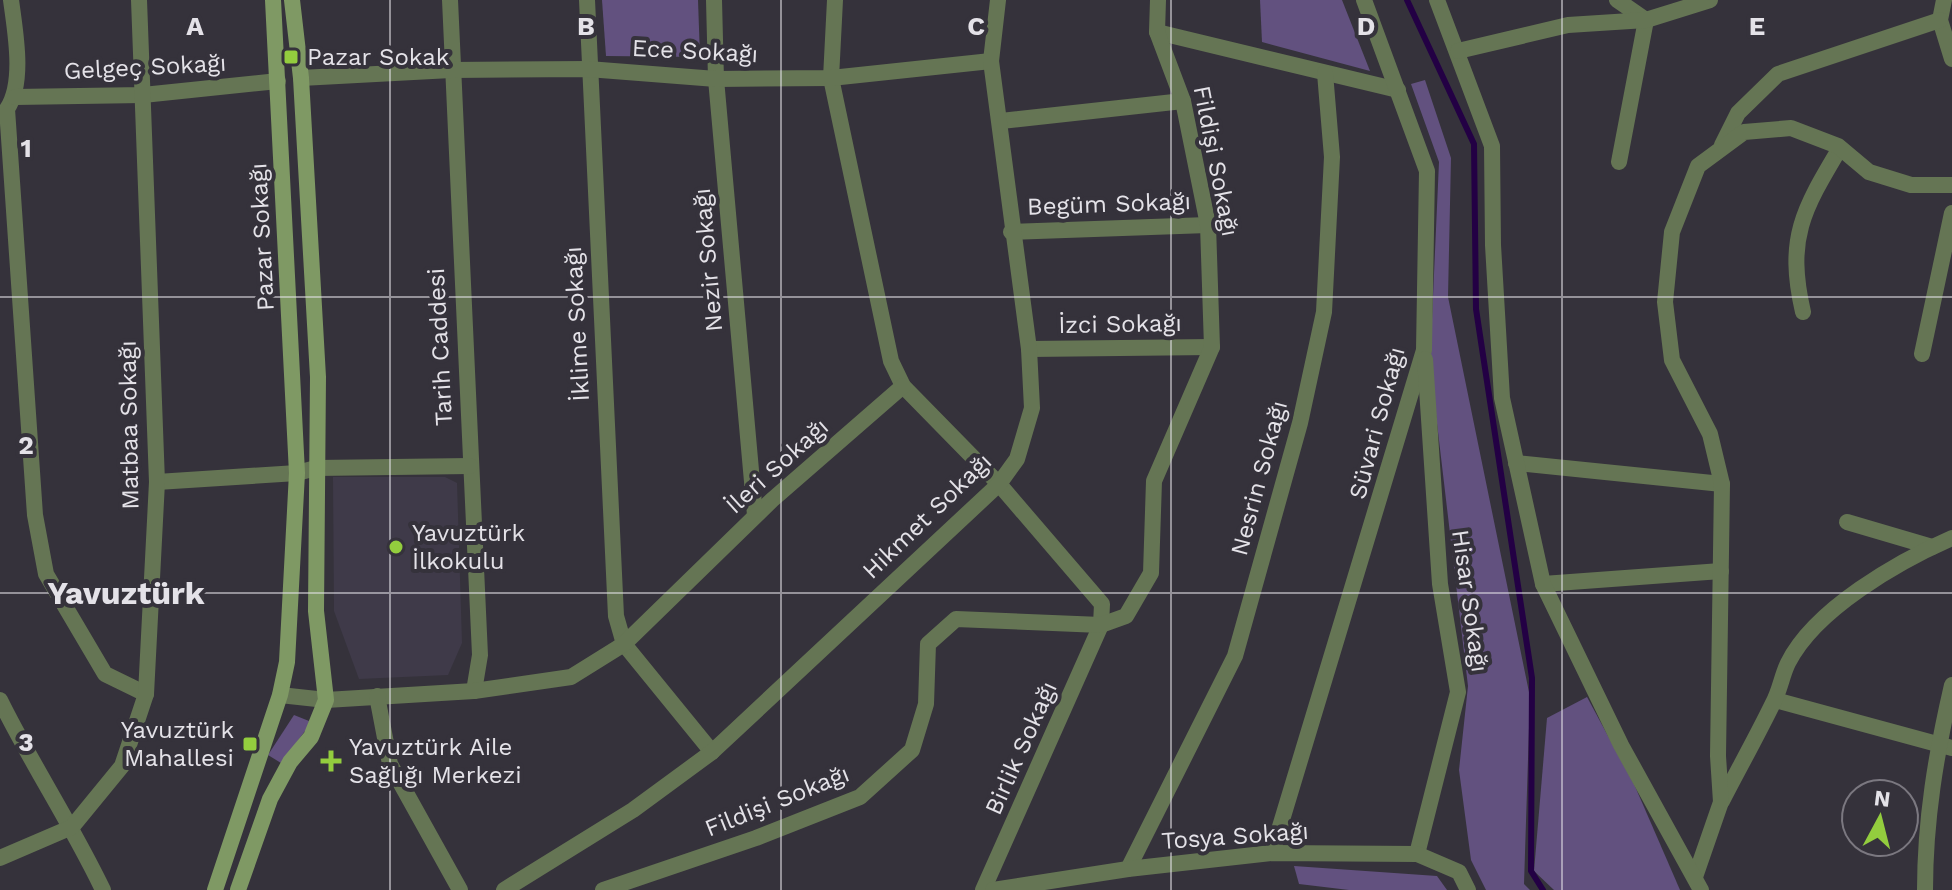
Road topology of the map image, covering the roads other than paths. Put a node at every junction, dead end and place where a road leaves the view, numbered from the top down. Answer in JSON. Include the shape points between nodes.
{"nodes":[{"id":1,"x":11,"y":0,"type":"edge"},
{"id":2,"x":139,"y":0,"type":"edge"},
{"id":3,"x":273,"y":0,"type":"edge"},
{"id":4,"x":292,"y":0,"type":"edge"},
{"id":5,"x":450,"y":0,"type":"edge"},
{"id":6,"x":587,"y":0,"type":"edge"},
{"id":7,"x":714,"y":0,"type":"edge"},
{"id":8,"x":835,"y":0,"type":"edge"},
{"id":9,"x":998,"y":0,"type":"edge"},
{"id":10,"x":1158,"y":0,"type":"edge"},
{"id":11,"x":1364,"y":0,"type":"edge"},
{"id":12,"x":1437,"y":0,"type":"edge"},
{"id":13,"x":1617,"y":0,"type":"edge"},
{"id":14,"x":1710,"y":0,"type":"edge"},
{"id":15,"x":1944,"y":0,"type":"edge"},
{"id":16,"x":1646,"y":20,"type":"junction"},
{"id":17,"x":1940,"y":20,"type":"junction"},
{"id":18,"x":1157,"y":32,"type":"junction"},
{"id":19,"x":1458,"y":51,"type":"junction"},
{"id":20,"x":1952,"y":59,"type":"edge"},
{"id":21,"x":991,"y":61,"type":"junction"},
{"id":22,"x":588,"y":69,"type":"junction"},
{"id":23,"x":451,"y":70,"type":"junction"},
{"id":24,"x":1325,"y":73,"type":"junction"},
{"id":25,"x":301,"y":78,"type":"junction"},
{"id":26,"x":831,"y":78,"type":"junction"},
{"id":27,"x":716,"y":79,"type":"junction"},
{"id":28,"x":278,"y":81,"type":"junction"},
{"id":29,"x":1398,"y":90,"type":"junction"},
{"id":30,"x":143,"y":95,"type":"junction"},
{"id":31,"x":7,"y":101,"type":"edge"},
{"id":32,"x":1183,"y":101,"type":"junction"},
{"id":33,"x":1001,"y":121,"type":"junction"},
{"id":34,"x":1840,"y":148,"type":"junction"},
{"id":35,"x":1720,"y":149,"type":"junction"},
{"id":36,"x":1619,"y":162,"type":"dead end"},
{"id":37,"x":1952,"y":185,"type":"edge"},
{"id":38,"x":1952,"y":213,"type":"edge"},
{"id":39,"x":1208,"y":225,"type":"junction"},
{"id":40,"x":1011,"y":232,"type":"junction"},
{"id":41,"x":1803,"y":312,"type":"dead end"},
{"id":42,"x":1212,"y":347,"type":"junction"},
{"id":43,"x":1029,"y":349,"type":"junction"},
{"id":44,"x":1424,"y":350,"type":"junction"},
{"id":45,"x":1922,"y":354,"type":"dead end"},
{"id":46,"x":903,"y":386,"type":"junction"},
{"id":47,"x":1516,"y":463,"type":"junction"},
{"id":48,"x":470,"y":466,"type":"junction"},
{"id":49,"x":316,"y":468,"type":"junction"},
{"id":50,"x":297,"y":473,"type":"junction"},
{"id":51,"x":157,"y":482,"type":"junction"},
{"id":52,"x":999,"y":484,"type":"junction"},
{"id":53,"x":1722,"y":484,"type":"junction"},
{"id":54,"x":755,"y":515,"type":"junction"},
{"id":55,"x":1847,"y":522,"type":"dead end"},
{"id":56,"x":1952,"y":538,"type":"edge"},
{"id":57,"x":1932,"y":547,"type":"junction"},
{"id":58,"x":1721,"y":571,"type":"junction"},
{"id":59,"x":1543,"y":584,"type":"junction"},
{"id":60,"x":1101,"y":625,"type":"junction"},
{"id":61,"x":624,"y":644,"type":"junction"},
{"id":62,"x":1952,"y":685,"type":"edge"},
{"id":63,"x":474,"y":691,"type":"junction"},
{"id":64,"x":146,"y":694,"type":"junction"},
{"id":65,"x":280,"y":695,"type":"junction"},
{"id":66,"x":377,"y":696,"type":"junction"},
{"id":67,"x":0,"y":700,"type":"edge"},
{"id":68,"x":326,"y":700,"type":"junction"},
{"id":69,"x":1775,"y":700,"type":"junction"},
{"id":70,"x":1945,"y":746,"type":"edge"},
{"id":71,"x":712,"y":752,"type":"junction"},
{"id":72,"x":1721,"y":802,"type":"junction"},
{"id":73,"x":72,"y":827,"type":"junction"},
{"id":74,"x":1272,"y":853,"type":"junction"},
{"id":75,"x":1417,"y":854,"type":"junction"},
{"id":76,"x":0,"y":858,"type":"edge"},
{"id":77,"x":1128,"y":869,"type":"junction"},
{"id":78,"x":1698,"y":884,"type":"edge"},
{"id":79,"x":103,"y":890,"type":"edge"},
{"id":80,"x":215,"y":890,"type":"edge"},
{"id":81,"x":238,"y":890,"type":"edge"},
{"id":82,"x":460,"y":890,"type":"edge"},
{"id":83,"x":504,"y":890,"type":"edge"},
{"id":84,"x":603,"y":890,"type":"edge"},
{"id":85,"x":983,"y":890,"type":"edge"},
{"id":86,"x":993,"y":890,"type":"edge"},
{"id":87,"x":1468,"y":890,"type":"edge"},
{"id":88,"x":1925,"y":890,"type":"edge"}],
"edges":[{"from":1,"to":31,"type":"street","via":[[15,34]]},
{"from":2,"to":30,"type":"street","name":"Matbaa Sokağı"},
{"from":3,"to":28,"type":"main road","name":"Pazar Sokağı"},
{"from":4,"to":25,"type":"main road","name":"Pazar Sokağı"},
{"from":5,"to":23,"type":"street","name":"Tarih Caddesi"},
{"from":6,"to":22,"type":"street","name":"İklime Sokağı"},
{"from":7,"to":27,"type":"street","name":"Nezir Sokağı"},
{"from":8,"to":26,"type":"street"},
{"from":9,"to":21,"type":"street","name":"Hikmet Sokağı"},
{"from":10,"to":18,"type":"street","name":"Fildişi Sokağı"},
{"from":11,"to":29,"type":"street","name":"Süvari Sokağı"},
{"from":12,"to":19,"type":"street"},
{"from":13,"to":16,"type":"street"},
{"from":14,"to":16,"type":"street"},
{"from":15,"to":17,"type":"street"},
{"from":16,"to":19,"type":"street","via":[[1568,25]]},
{"from":16,"to":36,"type":"street"},
{"from":17,"to":20,"type":"street"},
{"from":17,"to":35,"type":"street","via":[[1778,74],[1738,113]]},
{"from":18,"to":24,"type":"street"},
{"from":18,"to":32,"type":"street","name":"Fildişi Sokağı"},
{"from":19,"to":47,"type":"street","via":[[1492,146],[1502,398]]},
{"from":21,"to":26,"type":"street","name":"Ece Sokağı"},
{"from":21,"to":33,"type":"street","name":"Hikmet Sokağı"},
{"from":22,"to":23,"type":"street","name":"Ece Sokağı"},
{"from":22,"to":27,"type":"street","name":"Ece Sokağı"},
{"from":22,"to":61,"type":"street","name":"İklime Sokağı","via":[[616,616]]},
{"from":23,"to":25,"type":"street","name":"Ece Sokağı"},
{"from":23,"to":48,"type":"street","name":"Tarih Caddesi"},
{"from":24,"to":29,"type":"street"},
{"from":24,"to":77,"type":"street","name":"Nesrin Sokağı","via":[[1332,157],[1324,312],[1300,423],[1235,656]]},
{"from":25,"to":49,"type":"main road","name":"Pazar Sokağı","via":[[318,377]]},
{"from":26,"to":27,"type":"street","name":"Ece Sokağı"},
{"from":26,"to":46,"type":"street","via":[[891,361]]},
{"from":27,"to":54,"type":"street","name":"Nezir Sokağı"},
{"from":28,"to":30,"type":"street","name":"Gelgeç Sokağı"},
{"from":28,"to":50,"type":"main road","name":"Pazar Sokağı"},
{"from":29,"to":44,"type":"street","name":"Süvari Sokağı","via":[[1427,171]]},
{"from":30,"to":31,"type":"street","name":"Gelgeç Sokağı"},
{"from":30,"to":51,"type":"street","name":"Matbaa Sokağı"},
{"from":31,"to":64,"type":"street","via":[[35,515],[46,574],[105,674]]},
{"from":32,"to":33,"type":"street"},
{"from":32,"to":39,"type":"street","name":"Fildişi Sokağı"},
{"from":33,"to":40,"type":"street","name":"Hikmet Sokağı"},
{"from":34,"to":35,"type":"street","via":[[1791,128],[1744,132]]},
{"from":34,"to":37,"type":"street","via":[[1869,172],[1911,185]]},
{"from":34,"to":41,"type":"street","via":[[1809,199],[1795,250]]},
{"from":35,"to":53,"type":"street","via":[[1698,166],[1672,232],[1665,302],[1672,360],[1710,434]]},
{"from":38,"to":45,"type":"street"},
{"from":39,"to":40,"type":"street","name":"Begüm Sokağı"},
{"from":39,"to":42,"type":"street","name":"Fildişi Sokağı"},
{"from":40,"to":43,"type":"street","name":"Hikmet Sokağı"},
{"from":42,"to":43,"type":"street","name":"İzci Sokağı"},
{"from":42,"to":60,"type":"street","name":"Fildişi Sokağı","via":[[1154,481],[1151,573],[1126,616]]},
{"from":43,"to":52,"type":"street","name":"Hikmet Sokağı","via":[[1032,408],[1017,459]]},
{"from":44,"to":74,"type":"street","name":"Süvari Sokağı"},
{"from":44,"to":75,"type":"street","name":"Hisar Sokağı","via":[[1440,584],[1458,692]]},
{"from":46,"to":52,"type":"street"},
{"from":46,"to":54,"type":"street","name":"İleri Sokağı"},
{"from":47,"to":53,"type":"street"},
{"from":47,"to":59,"type":"street"},
{"from":48,"to":49,"type":"street"},
{"from":48,"to":63,"type":"street","name":"Tarih Caddesi","via":[[480,655]]},
{"from":49,"to":50,"type":"street"},
{"from":49,"to":68,"type":"main road","name":"Pazar Sokağı","via":[[316,611]]},
{"from":50,"to":51,"type":"street"},
{"from":50,"to":65,"type":"main road","name":"Pazar Sokağı","via":[[287,662]]},
{"from":51,"to":64,"type":"street","name":"Matbaa Sokağı"},
{"from":52,"to":60,"type":"street","via":[[1102,604]]},
{"from":52,"to":71,"type":"street","name":"Hikmet Sokağı"},
{"from":53,"to":58,"type":"street"},
{"from":54,"to":61,"type":"street","name":"İleri Sokağı"},
{"from":55,"to":57,"type":"street"},
{"from":56,"to":57,"type":"street"},
{"from":57,"to":69,"type":"street","via":[[1843,601],[1789,661]]},
{"from":58,"to":59,"type":"street"},
{"from":58,"to":72,"type":"street"},
{"from":59,"to":78,"type":"street","via":[[1621,745]]},
{"from":60,"to":84,"type":"street","name":"Fildişi Sokağı","via":[[956,619],[928,644],[926,704],[912,750],[860,797]]},
{"from":60,"to":85,"type":"street","name":"Birlik Sokağı"},
{"from":61,"to":63,"type":"street","name":"İleri Sokağı","via":[[571,677]]},
{"from":61,"to":71,"type":"street"},
{"from":62,"to":70,"type":"street"},
{"from":63,"to":66,"type":"street","name":"İleri Sokağı"},
{"from":64,"to":73,"type":"street","name":"Matbaa Sokağı","via":[[122,766]]},
{"from":65,"to":68,"type":"street","name":"İleri Sokağı"},
{"from":65,"to":80,"type":"main road","name":"Pazar Sokağı"},
{"from":66,"to":68,"type":"street","name":"İleri Sokağı"},
{"from":66,"to":82,"type":"street","via":[[390,764]]},
{"from":67,"to":73,"type":"street","via":[[27,756]]},
{"from":68,"to":81,"type":"main road","via":[[311,737],[270,799]]},
{"from":69,"to":70,"type":"street"},
{"from":69,"to":72,"type":"street"},
{"from":70,"to":88,"type":"street","via":[[1925,828]]},
{"from":71,"to":83,"type":"street","name":"Hikmet Sokağı","via":[[633,810]]},
{"from":72,"to":78,"type":"street"},
{"from":73,"to":76,"type":"street"},
{"from":73,"to":79,"type":"street"},
{"from":74,"to":75,"type":"street","name":"Tosya Sokağı"},
{"from":74,"to":77,"type":"street","name":"Tosya Sokağı"},
{"from":75,"to":87,"type":"street","name":"Tosya Sokağı","via":[[1459,872]]},
{"from":77,"to":86,"type":"street","name":"Tosya Sokağı"}]}
